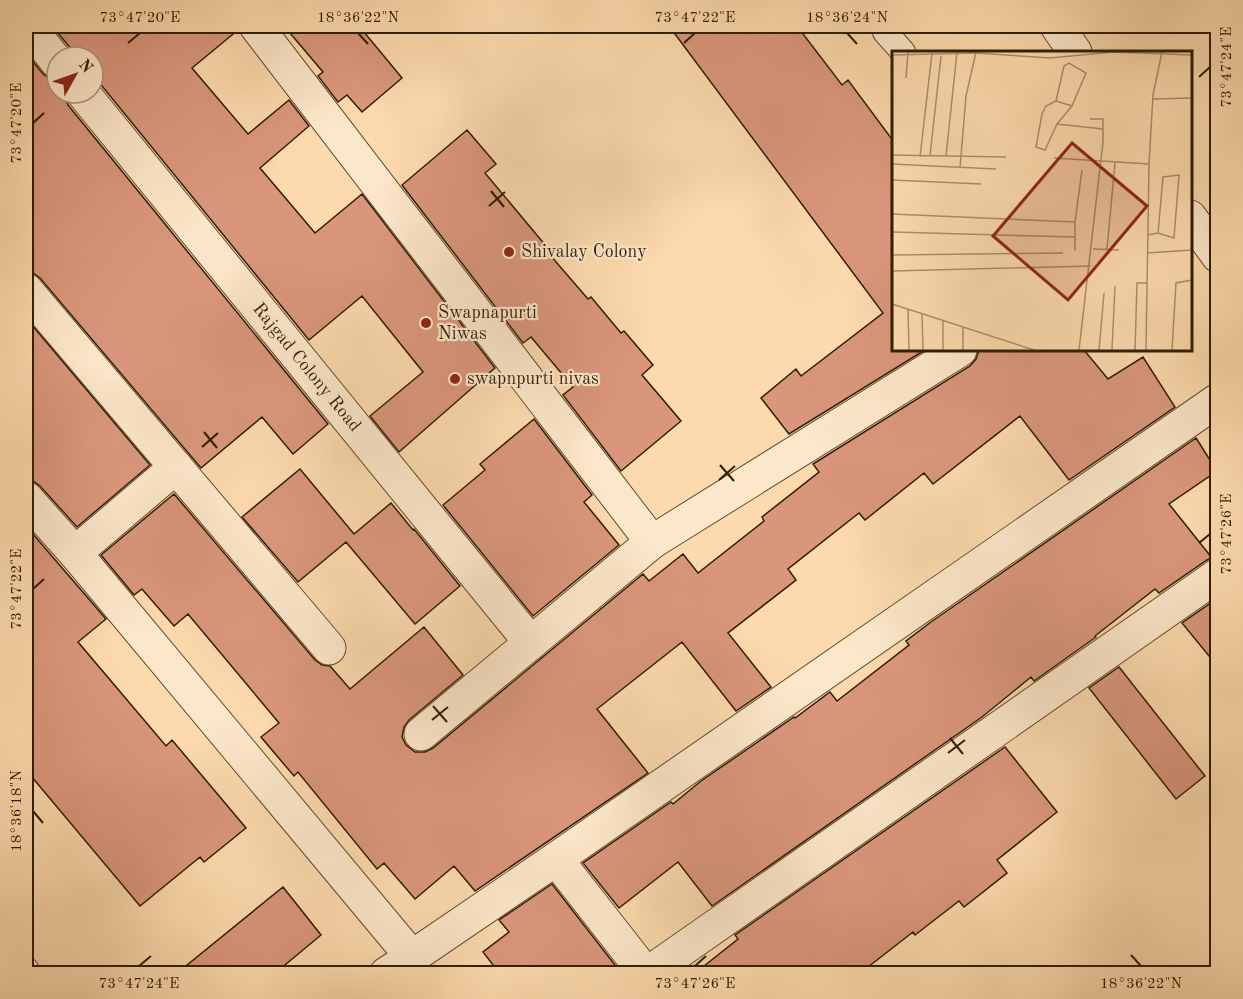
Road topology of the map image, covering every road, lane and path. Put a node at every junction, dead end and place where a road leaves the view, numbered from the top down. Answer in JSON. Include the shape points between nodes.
{"nodes":[{"id":1,"x":28,"y":26,"type":"edge"},
{"id":2,"x":256,"y":26,"type":"edge"},
{"id":3,"x":1057,"y":26,"type":"edge"},
{"id":4,"x":887,"y":28,"type":"edge"},
{"id":5,"x":45,"y":47,"type":"edge"},
{"id":6,"x":902,"y":51,"type":"edge"},
{"id":7,"x":1074,"y":51,"type":"edge"},
{"id":8,"x":92,"y":105,"type":"edge"},
{"id":9,"x":1192,"y":218,"type":"edge"},
{"id":10,"x":1218,"y":256,"type":"edge"},
{"id":11,"x":26,"y":290,"type":"edge"},
{"id":12,"x":958,"y":351,"type":"edge"},
{"id":13,"x":1218,"y":400,"type":"edge"},
{"id":14,"x":176,"y":467,"type":"junction"},
{"id":15,"x":26,"y":498,"type":"edge"},
{"id":16,"x":652,"y":542,"type":"junction"},
{"id":17,"x":75,"y":553,"type":"junction"},
{"id":18,"x":1218,"y":575,"type":"edge"},
{"id":19,"x":531,"y":643,"type":"junction"},
{"id":20,"x":329,"y":648,"type":"dead end"},
{"id":21,"x":421,"y":734,"type":"dead end"},
{"id":22,"x":556,"y":859,"type":"junction"},
{"id":23,"x":399,"y":965,"type":"edge"},
{"id":24,"x":26,"y":969,"type":"edge"},
{"id":25,"x":29,"y":974,"type":"edge"},
{"id":26,"x":647,"y":974,"type":"edge"}],
"edges":[{"from":1,"to":5,"type":"street"},
{"from":2,"to":16,"type":"street"},
{"from":3,"to":7,"type":"street"},
{"from":4,"to":6,"type":"lane"},
{"from":8,"to":19,"type":"street","name":"Rajgad Colony Road"},
{"from":9,"to":10,"type":"street"},
{"from":11,"to":14,"type":"street"},
{"from":12,"to":16,"type":"street"},
{"from":13,"to":22,"type":"street"},
{"from":14,"to":17,"type":"street"},
{"from":14,"to":20,"type":"street"},
{"from":15,"to":17,"type":"street"},
{"from":16,"to":19,"type":"street"},
{"from":17,"to":23,"type":"street"},
{"from":18,"to":26,"type":"street"},
{"from":19,"to":21,"type":"street"},
{"from":22,"to":23,"type":"street"},
{"from":22,"to":26,"type":"street"},
{"from":24,"to":25,"type":"lane"}]}
